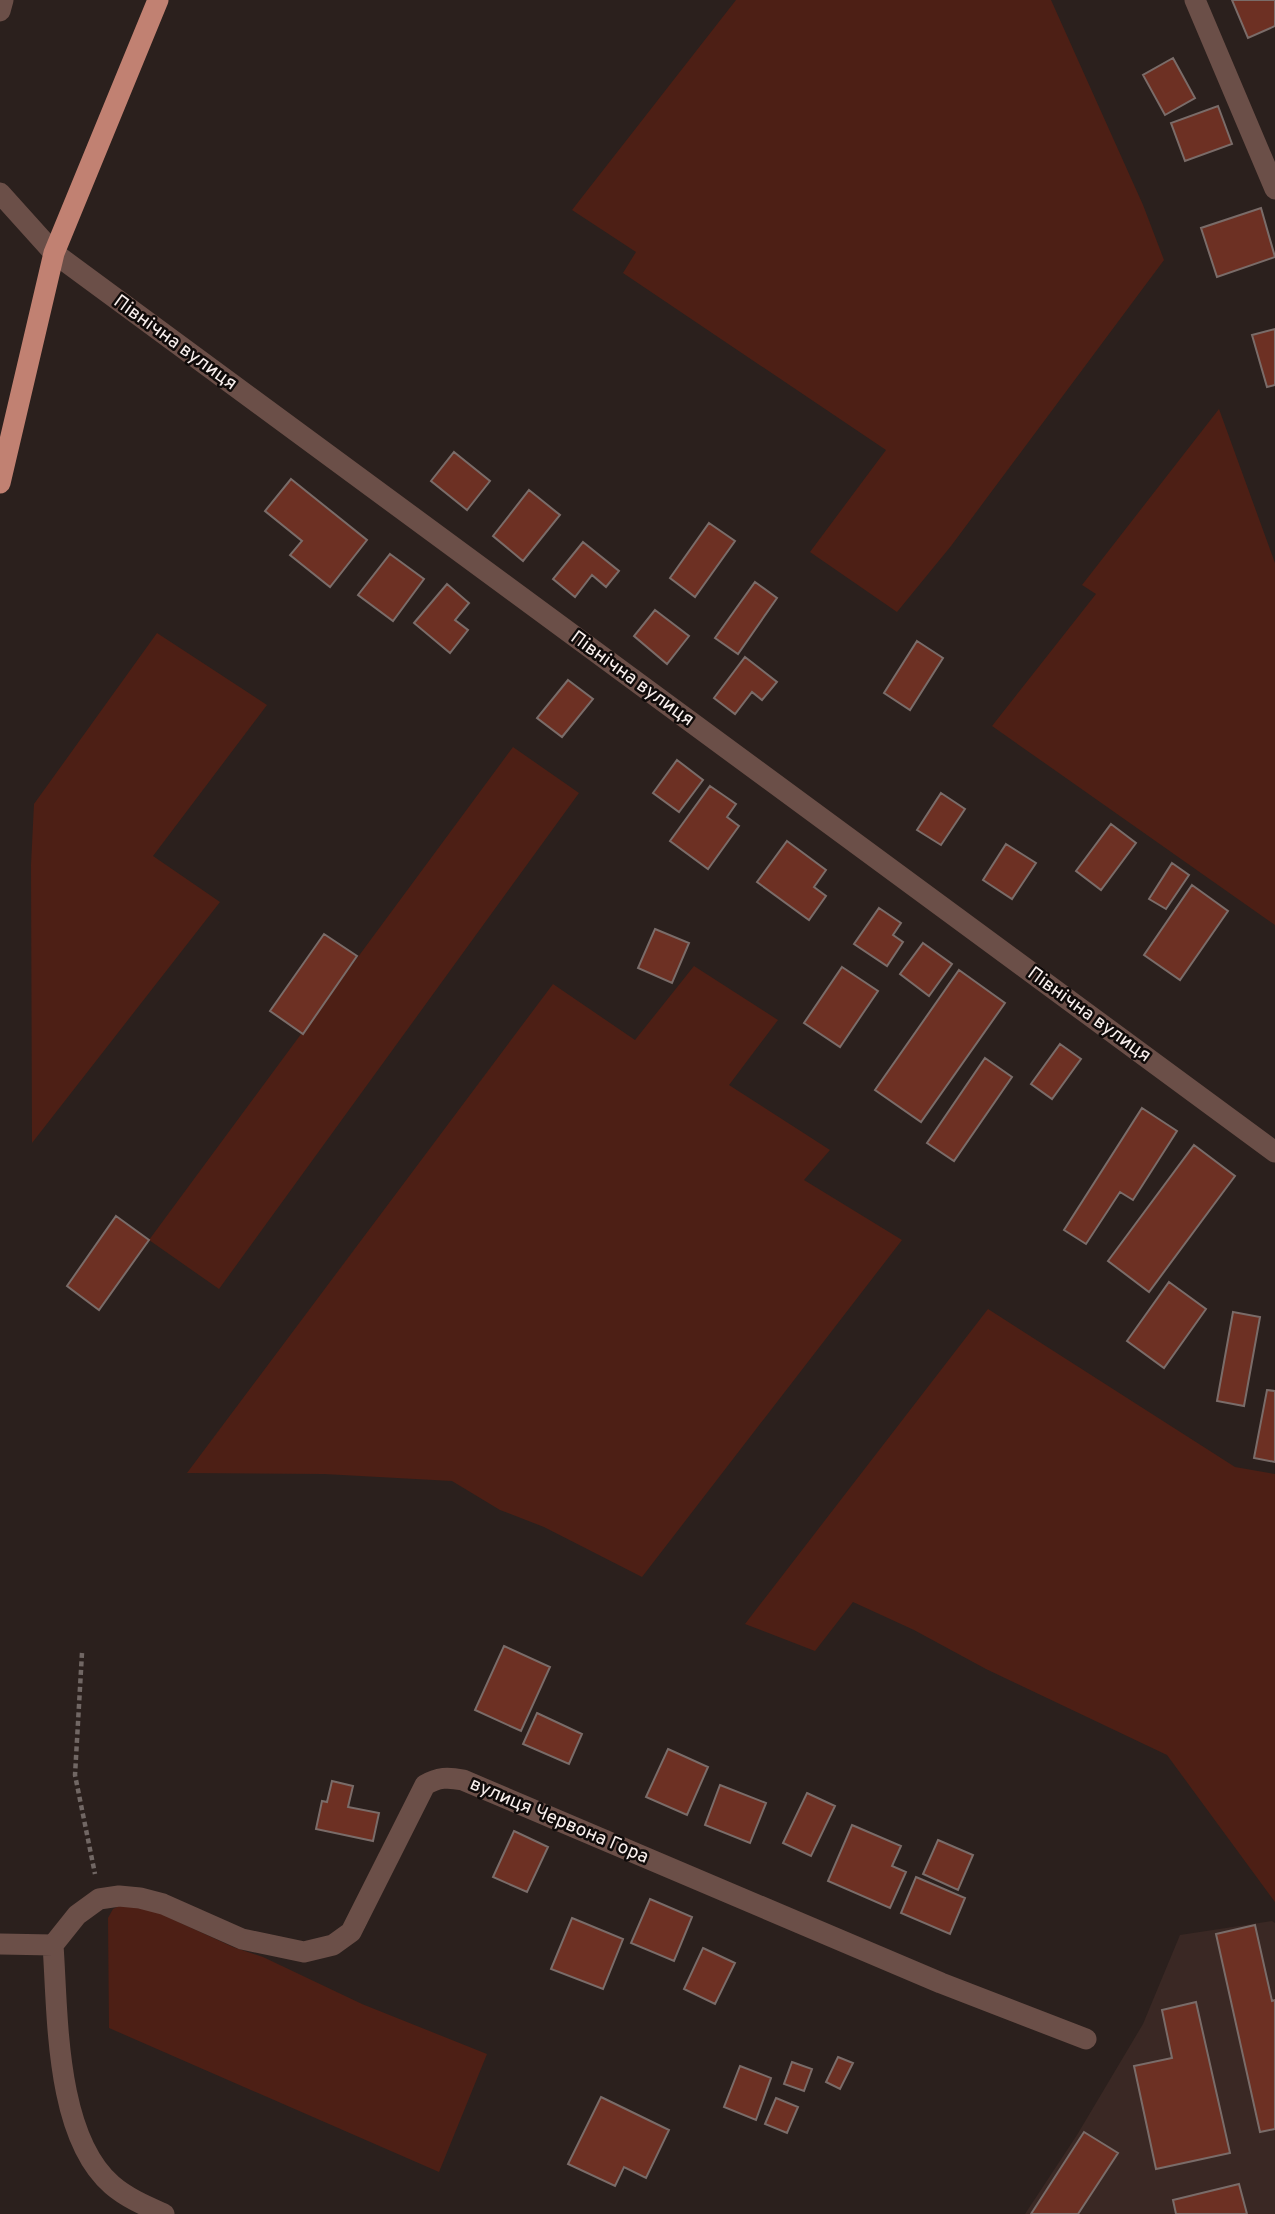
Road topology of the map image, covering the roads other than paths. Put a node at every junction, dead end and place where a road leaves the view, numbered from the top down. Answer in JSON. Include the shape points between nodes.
{"nodes":[{"id":1,"x":3,"y":0,"type":"edge"},
{"id":2,"x":158,"y":0,"type":"edge"},
{"id":3,"x":1195,"y":0,"type":"edge"},
{"id":4,"x":0,"y":11,"type":"edge"},
{"id":5,"x":1275,"y":189,"type":"edge"},
{"id":6,"x":0,"y":193,"type":"edge"},
{"id":7,"x":54,"y":253,"type":"junction"},
{"id":8,"x":0,"y":483,"type":"edge"},
{"id":9,"x":1275,"y":1152,"type":"edge"},
{"id":10,"x":0,"y":1944,"type":"edge"},
{"id":11,"x":53,"y":1945,"type":"junction"},
{"id":12,"x":1086,"y":2039,"type":"dead end"},
{"id":13,"x":164,"y":2214,"type":"edge"}],
"edges":[{"from":1,"to":4,"type":"street"},
{"from":2,"to":7,"type":"highway"},
{"from":3,"to":5,"type":"street"},
{"from":6,"to":7,"type":"street","name":"Північна вулиця"},
{"from":7,"to":8,"type":"highway"},
{"from":7,"to":9,"type":"street","name":"Північна вулиця"},
{"from":10,"to":11,"type":"street"},
{"from":11,"to":12,"type":"street","name":"вулиця Червона Гора","via":[[77,1915],[99,1899],[119,1896],[163,1903],[242,1939],[304,1952],[333,1945],[351,1932],[425,1785],[450,1777]]},
{"from":11,"to":13,"type":"street","via":[[62,2068],[81,2141],[111,2184]]}]}
